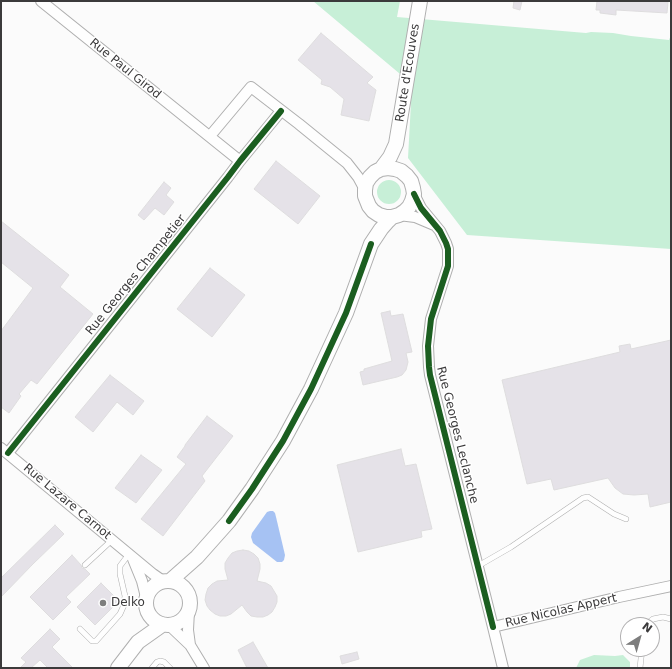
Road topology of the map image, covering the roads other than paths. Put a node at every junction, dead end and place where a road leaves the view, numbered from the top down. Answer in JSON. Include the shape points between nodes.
{"nodes":[{"id":1,"x":41,"y":1,"type":"edge"},
{"id":2,"x":420,"y":1,"type":"edge"},
{"id":3,"x":281,"y":111,"type":"junction"},
{"id":4,"x":210,"y":136,"type":"junction"},
{"id":5,"x":396,"y":144,"type":"junction"},
{"id":6,"x":240,"y":161,"type":"junction"},
{"id":7,"x":347,"y":163,"type":"junction"},
{"id":8,"x":378,"y":171,"type":"junction"},
{"id":9,"x":401,"y":171,"type":"junction"},
{"id":10,"x":365,"y":190,"type":"junction"},
{"id":11,"x":414,"y":194,"type":"junction"},
{"id":12,"x":369,"y":206,"type":"junction"},
{"id":13,"x":396,"y":216,"type":"junction"},
{"id":14,"x":436,"y":226,"type":"junction"},
{"id":15,"x":371,"y":244,"type":"junction"},
{"id":16,"x":5,"y":451,"type":"edge"},
{"id":17,"x":626,"y":519,"type":"dead end"},
{"id":18,"x":112,"y":540,"type":"junction"},
{"id":19,"x":131,"y":555,"type":"junction"},
{"id":20,"x":197,"y":557,"type":"junction"},
{"id":21,"x":86,"y":565,"type":"dead end"},
{"id":22,"x":478,"y":566,"type":"junction"},
{"id":23,"x":167,"y":581,"type":"junction"},
{"id":24,"x":671,"y":586,"type":"edge"},
{"id":25,"x":186,"y":589,"type":"junction"},
{"id":26,"x":146,"y":604,"type":"junction"},
{"id":27,"x":189,"y":611,"type":"junction"},
{"id":28,"x":660,"y":618,"type":"edge"},
{"id":29,"x":671,"y":619,"type":"edge"},
{"id":30,"x":166,"y":625,"type":"junction"},
{"id":31,"x":493,"y":627,"type":"junction"},
{"id":32,"x":80,"y":629,"type":"dead end"},
{"id":33,"x":138,"y":642,"type":"junction"},
{"id":34,"x":190,"y":645,"type":"junction"},
{"id":35,"x":641,"y":657,"type":"edge"},
{"id":36,"x":118,"y":668,"type":"edge"},
{"id":37,"x":152,"y":668,"type":"edge"},
{"id":38,"x":170,"y":668,"type":"edge"},
{"id":39,"x":204,"y":668,"type":"edge"},
{"id":40,"x":503,"y":668,"type":"edge"},
{"id":41,"x":640,"y":668,"type":"edge"}],
"edges":[{"from":1,"to":4,"type":"street","name":"Rue Paul Girod"},
{"from":2,"to":5,"type":"main road","name":"Route d'Ecouves"},
{"from":3,"to":4,"type":"street","via":[[251,87]]},
{"from":3,"to":6,"type":"street","name":"Rue Georges Champetier"},
{"from":3,"to":7,"type":"street"},
{"from":4,"to":6,"type":"street"},
{"from":5,"to":8,"type":"main road","via":[[390,157]]},
{"from":5,"to":9,"type":"main road"},
{"from":6,"to":16,"type":"street","name":"Rue Georges Champetier"},
{"from":7,"to":8,"type":"street","via":[[362,170]]},
{"from":7,"to":10,"type":"street"},
{"from":8,"to":9,"type":"main road","via":[[388,168]]},
{"from":8,"to":10,"type":"main road","via":[[370,177]]},
{"from":9,"to":11,"type":"main road","via":[[411,181]]},
{"from":10,"to":12,"type":"main road"},
{"from":11,"to":13,"type":"main road","via":[[405,212]]},
{"from":11,"to":14,"type":"street","name":"Rue Georges Leclanche","via":[[421,208]]},
{"from":12,"to":13,"type":"main road","via":[[379,215]]},
{"from":12,"to":15,"type":"main road"},
{"from":13,"to":14,"type":"street","via":[[415,217]]},
{"from":13,"to":15,"type":"main road","via":[[381,229]]},
{"from":14,"to":22,"type":"street","name":"Rue Georges Leclanche","via":[[448,249],[448,266],[431,319],[429,367]]},
{"from":15,"to":20,"type":"main road","via":[[346,313],[311,389],[283,441],[229,521]]},
{"from":16,"to":18,"type":"street","name":"Rue Lazare Carnot"},
{"from":17,"to":22,"type":"lane","via":[[588,497],[583,498]]},
{"from":18,"to":19,"type":"street","name":"Rue Lazare Carnot"},
{"from":18,"to":21,"type":"lane"},
{"from":19,"to":23,"type":"street","name":"Rue Lazare Carnot","via":[[153,574]]},
{"from":19,"to":26,"type":"street","name":"Rue Lazare Carnot","via":[[142,581]]},
{"from":19,"to":32,"type":"lane","via":[[120,566],[125,596],[120,614],[96,640],[92,641]]},
{"from":20,"to":23,"type":"main road"},
{"from":20,"to":25,"type":"main road"},
{"from":22,"to":31,"type":"street","name":"Rue Georges Leclanche"},
{"from":23,"to":25,"type":"main road","via":[[179,583]]},
{"from":23,"to":26,"type":"main road","via":[[152,587],[148,592]]},
{"from":24,"to":31,"type":"street","name":"Rue Nicolas Appert"},
{"from":25,"to":27,"type":"main road","via":[[190,603]]},
{"from":26,"to":30,"type":"main road","via":[[153,620]]},
{"from":26,"to":33,"type":"main road"},
{"from":27,"to":30,"type":"main road","via":[[178,623]]},
{"from":27,"to":34,"type":"street"},
{"from":28,"to":29,"type":"lane"},
{"from":30,"to":33,"type":"main road"},
{"from":30,"to":34,"type":"street"},
{"from":31,"to":40,"type":"street","name":"Rue Nicolas Appert"},
{"from":33,"to":36,"type":"main road"},
{"from":34,"to":39,"type":"street"},
{"from":35,"to":41,"type":"lane"},
{"from":37,"to":38,"type":"lane","via":[[160,661]]}]}
